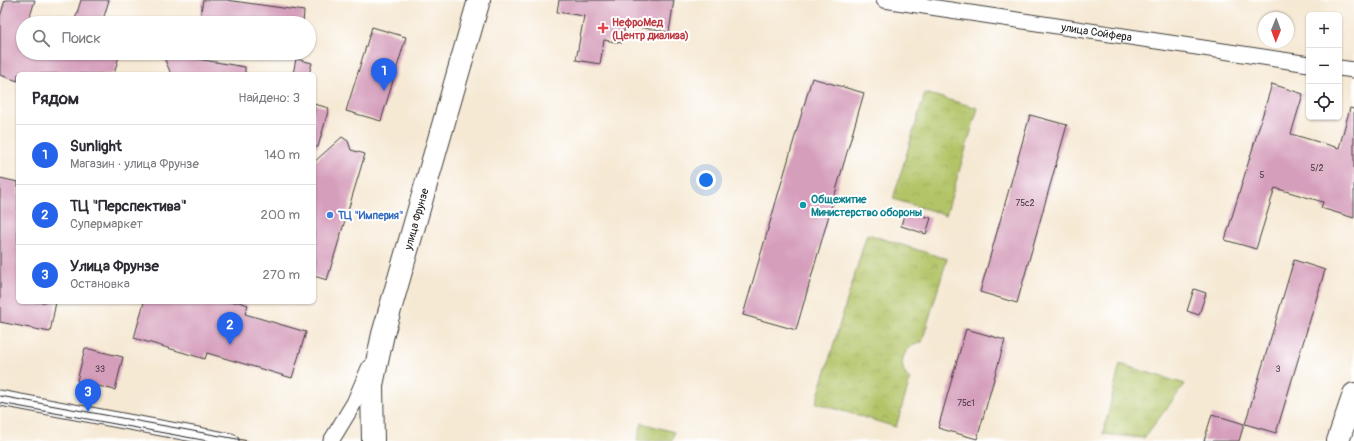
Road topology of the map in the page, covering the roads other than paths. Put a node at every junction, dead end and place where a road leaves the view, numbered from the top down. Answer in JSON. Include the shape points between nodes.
{"nodes":[{"id":1,"x":479,"y":0,"type":"edge"},
{"id":2,"x":884,"y":0,"type":"edge"},
{"id":3,"x":1306,"y":64,"type":"edge"},
{"id":4,"x":1342,"y":68,"type":"edge"},
{"id":5,"x":1354,"y":70,"type":"edge"},
{"id":6,"x":383,"y":334,"type":"junction"},
{"id":7,"x":1354,"y":394,"type":"edge"},
{"id":8,"x":0,"y":398,"type":"edge"},
{"id":9,"x":231,"y":441,"type":"edge"},
{"id":10,"x":332,"y":441,"type":"edge"},
{"id":11,"x":373,"y":441,"type":"edge"},
{"id":12,"x":1338,"y":441,"type":"edge"}],
"edges":[{"from":1,"to":6,"type":"street","name":"улица Фрунзе"},
{"from":2,"to":3,"type":"street","name":"улица Сойфера"},
{"from":4,"to":5,"type":"street"},
{"from":6,"to":10,"type":"street","via":[[354,403]]},
{"from":6,"to":11,"type":"street","name":"улица Фрунзе","via":[[372,385]]},
{"from":7,"to":12,"type":"street"},
{"from":8,"to":9,"type":"street"}]}
